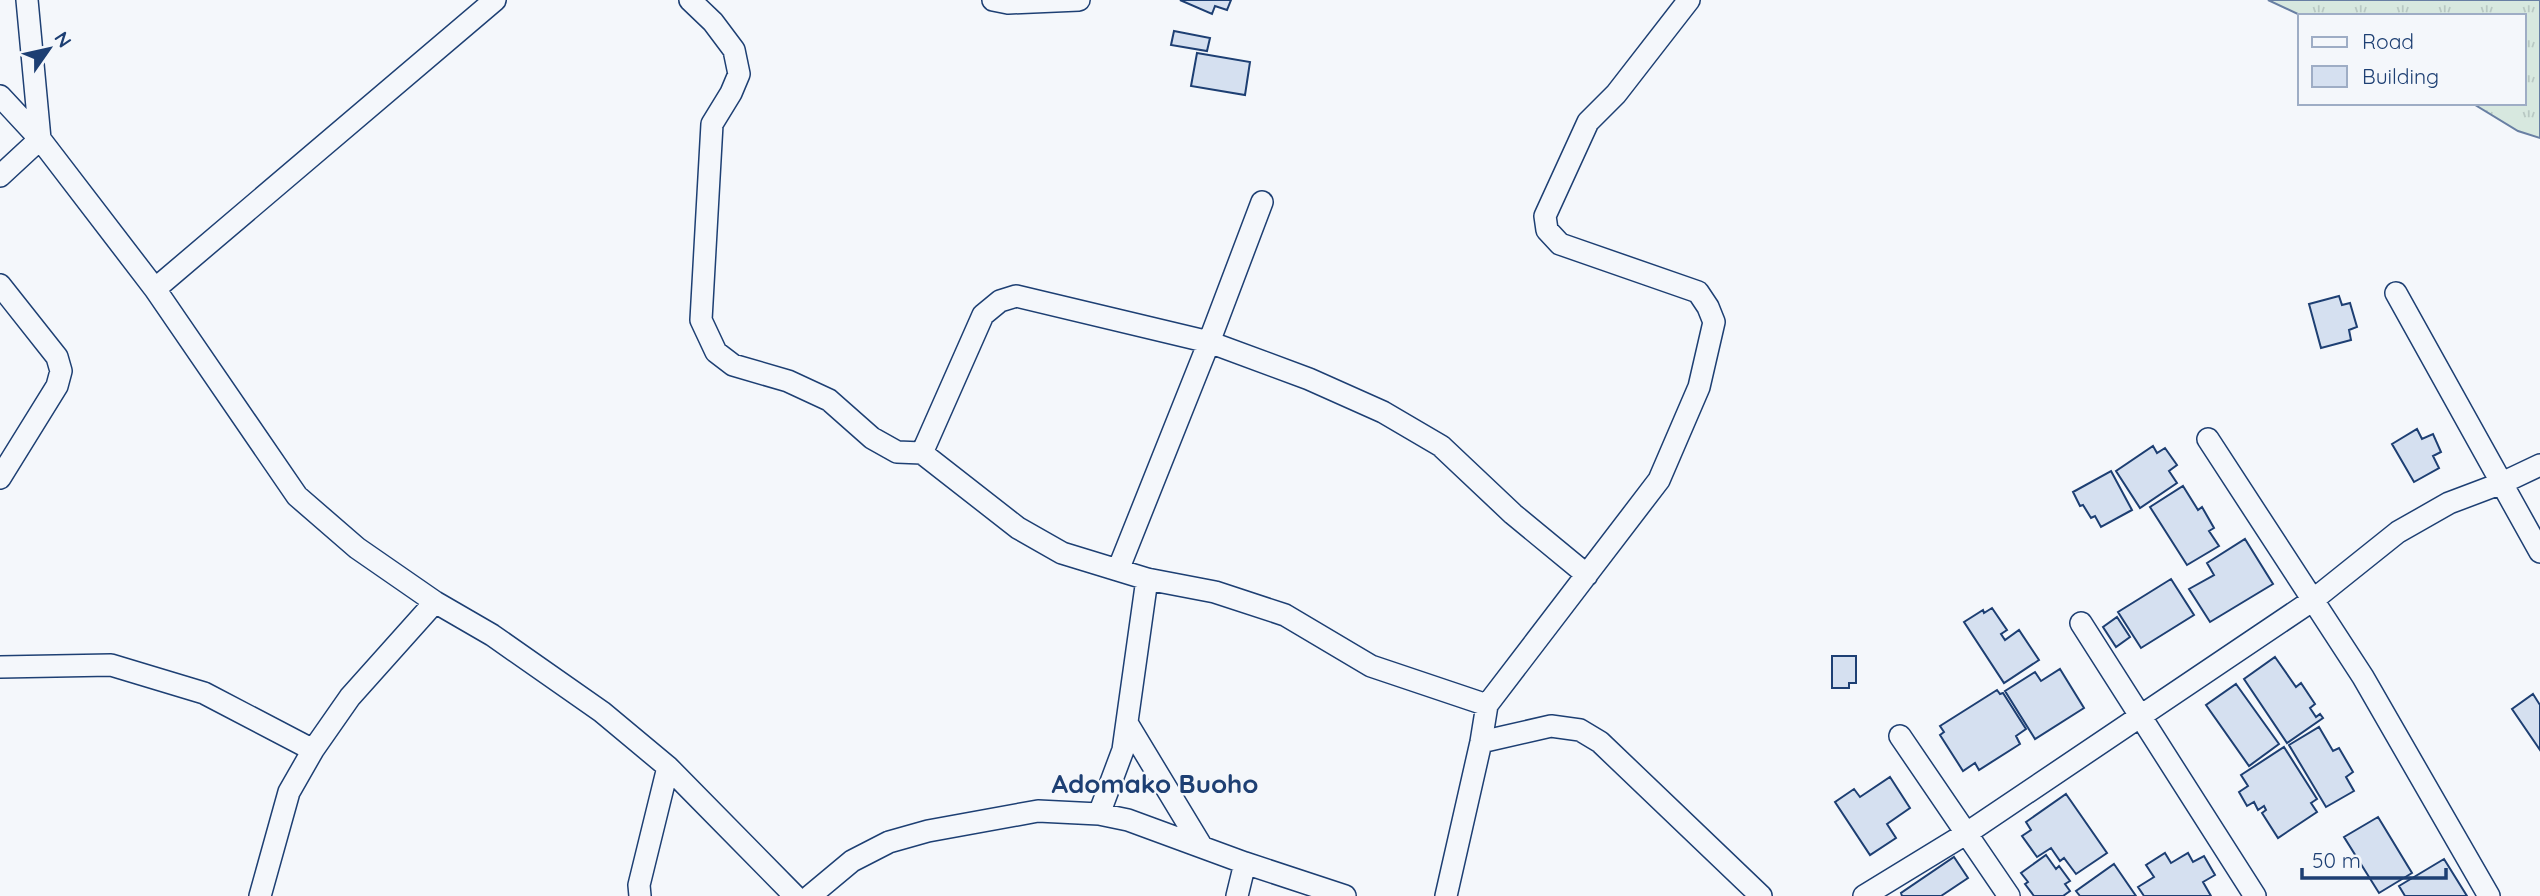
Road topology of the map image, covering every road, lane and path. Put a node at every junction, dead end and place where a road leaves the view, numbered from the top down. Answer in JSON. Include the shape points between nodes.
{"nodes":[{"id":1,"x":27,"y":0,"type":"edge"},
{"id":2,"x":495,"y":0,"type":"edge"},
{"id":3,"x":690,"y":0,"type":"edge"},
{"id":4,"x":993,"y":0,"type":"edge"},
{"id":5,"x":1079,"y":0,"type":"edge"},
{"id":6,"x":1689,"y":0,"type":"edge"},
{"id":7,"x":0,"y":96,"type":"edge"},
{"id":8,"x":40,"y":139,"type":"junction"},
{"id":9,"x":0,"y":176,"type":"edge"},
{"id":10,"x":1262,"y":202,"type":"dead end"},
{"id":11,"x":0,"y":285,"type":"edge"},
{"id":12,"x":155,"y":289,"type":"junction"},
{"id":13,"x":2396,"y":293,"type":"dead end"},
{"id":14,"x":1209,"y":342,"type":"junction"},
{"id":15,"x":2208,"y":439,"type":"dead end"},
{"id":16,"x":922,"y":453,"type":"junction"},
{"id":17,"x":2540,"y":465,"type":"edge"},
{"id":18,"x":0,"y":478,"type":"edge"},
{"id":19,"x":2502,"y":483,"type":"junction"},
{"id":20,"x":2540,"y":552,"type":"edge"},
{"id":21,"x":1118,"y":570,"type":"junction"},
{"id":22,"x":1587,"y":575,"type":"junction"},
{"id":23,"x":1147,"y":579,"type":"junction"},
{"id":24,"x":2313,"y":600,"type":"junction"},
{"id":25,"x":435,"y":602,"type":"junction"},
{"id":26,"x":2081,"y":624,"type":"dead end"},
{"id":27,"x":0,"y":667,"type":"edge"},
{"id":28,"x":1487,"y":705,"type":"junction"},
{"id":29,"x":2142,"y":716,"type":"junction"},
{"id":30,"x":1127,"y":723,"type":"junction"},
{"id":31,"x":1900,"y":736,"type":"dead end"},
{"id":32,"x":1481,"y":741,"type":"junction"},
{"id":33,"x":313,"y":750,"type":"junction"},
{"id":34,"x":668,"y":767,"type":"junction"},
{"id":35,"x":1099,"y":814,"type":"junction"},
{"id":36,"x":1966,"y":833,"type":"junction"},
{"id":37,"x":1202,"y":847,"type":"junction"},
{"id":38,"x":1245,"y":863,"type":"junction"},
{"id":39,"x":260,"y":896,"type":"edge"},
{"id":40,"x":640,"y":896,"type":"edge"},
{"id":41,"x":794,"y":896,"type":"edge"},
{"id":42,"x":810,"y":896,"type":"edge"},
{"id":43,"x":1237,"y":896,"type":"edge"},
{"id":44,"x":1345,"y":896,"type":"edge"},
{"id":45,"x":1446,"y":896,"type":"edge"},
{"id":46,"x":1762,"y":896,"type":"edge"},
{"id":47,"x":1864,"y":896,"type":"edge"},
{"id":48,"x":2009,"y":896,"type":"edge"},
{"id":49,"x":2255,"y":896,"type":"edge"},
{"id":50,"x":2489,"y":896,"type":"edge"}],
"edges":[{"from":1,"to":8,"type":"street"},
{"from":2,"to":12,"type":"street"},
{"from":3,"to":16,"type":"street","via":[[734,50],[738,74],[712,124],[701,320],[706,335],[716,352],[733,365],[829,400],[897,452]]},
{"from":4,"to":5,"type":"street"},
{"from":6,"to":22,"type":"street","via":[[1616,94],[1588,122],[1545,216],[1547,230],[1560,244],[1698,292],[1714,322],[1699,387],[1659,480]]},
{"from":7,"to":8,"type":"street"},
{"from":8,"to":9,"type":"street"},
{"from":8,"to":12,"type":"street"},
{"from":10,"to":14,"type":"street"},
{"from":11,"to":18,"type":"street","via":[[57,357],[61,371],[57,386]]},
{"from":12,"to":25,"type":"street","via":[[297,496],[357,548]]},
{"from":13,"to":19,"type":"street"},
{"from":14,"to":16,"type":"street","via":[[1016,296],[1000,301],[983,315]]},
{"from":14,"to":21,"type":"street"},
{"from":14,"to":22,"type":"street","via":[[1371,406],[1441,446]]},
{"from":15,"to":24,"type":"street"},
{"from":16,"to":21,"type":"street","via":[[1018,528],[1062,553]]},
{"from":17,"to":19,"type":"street"},
{"from":19,"to":20,"type":"street"},
{"from":19,"to":24,"type":"street","via":[[2449,503],[2398,532]]},
{"from":21,"to":23,"type":"street"},
{"from":22,"to":28,"type":"street"},
{"from":23,"to":28,"type":"street","via":[[1215,592],[1285,615],[1371,666]]},
{"from":23,"to":30,"type":"street"},
{"from":24,"to":29,"type":"street"},
{"from":24,"to":50,"type":"street","via":[[2411,756]]},
{"from":25,"to":33,"type":"street","via":[[350,697]]},
{"from":25,"to":34,"type":"street","via":[[492,635],[602,712]]},
{"from":26,"to":29,"type":"street"},
{"from":27,"to":33,"type":"street","via":[[111,664],[204,693]]},
{"from":28,"to":32,"type":"street"},
{"from":29,"to":36,"type":"street"},
{"from":29,"to":49,"type":"street"},
{"from":30,"to":35,"type":"street","via":[[1123,750]]},
{"from":30,"to":37,"type":"street"},
{"from":31,"to":36,"type":"street"},
{"from":32,"to":45,"type":"street"},
{"from":32,"to":46,"type":"street","via":[[1551,726],[1580,730],[1600,742]]},
{"from":33,"to":39,"type":"street","via":[[289,792]]},
{"from":34,"to":40,"type":"street"},
{"from":34,"to":41,"type":"street"},
{"from":35,"to":37,"type":"street"},
{"from":35,"to":42,"type":"street","via":[[1038,811],[888,842],[852,861]]},
{"from":36,"to":47,"type":"street"},
{"from":36,"to":48,"type":"street"},
{"from":37,"to":38,"type":"street"},
{"from":38,"to":43,"type":"street"},
{"from":38,"to":44,"type":"street"}]}
